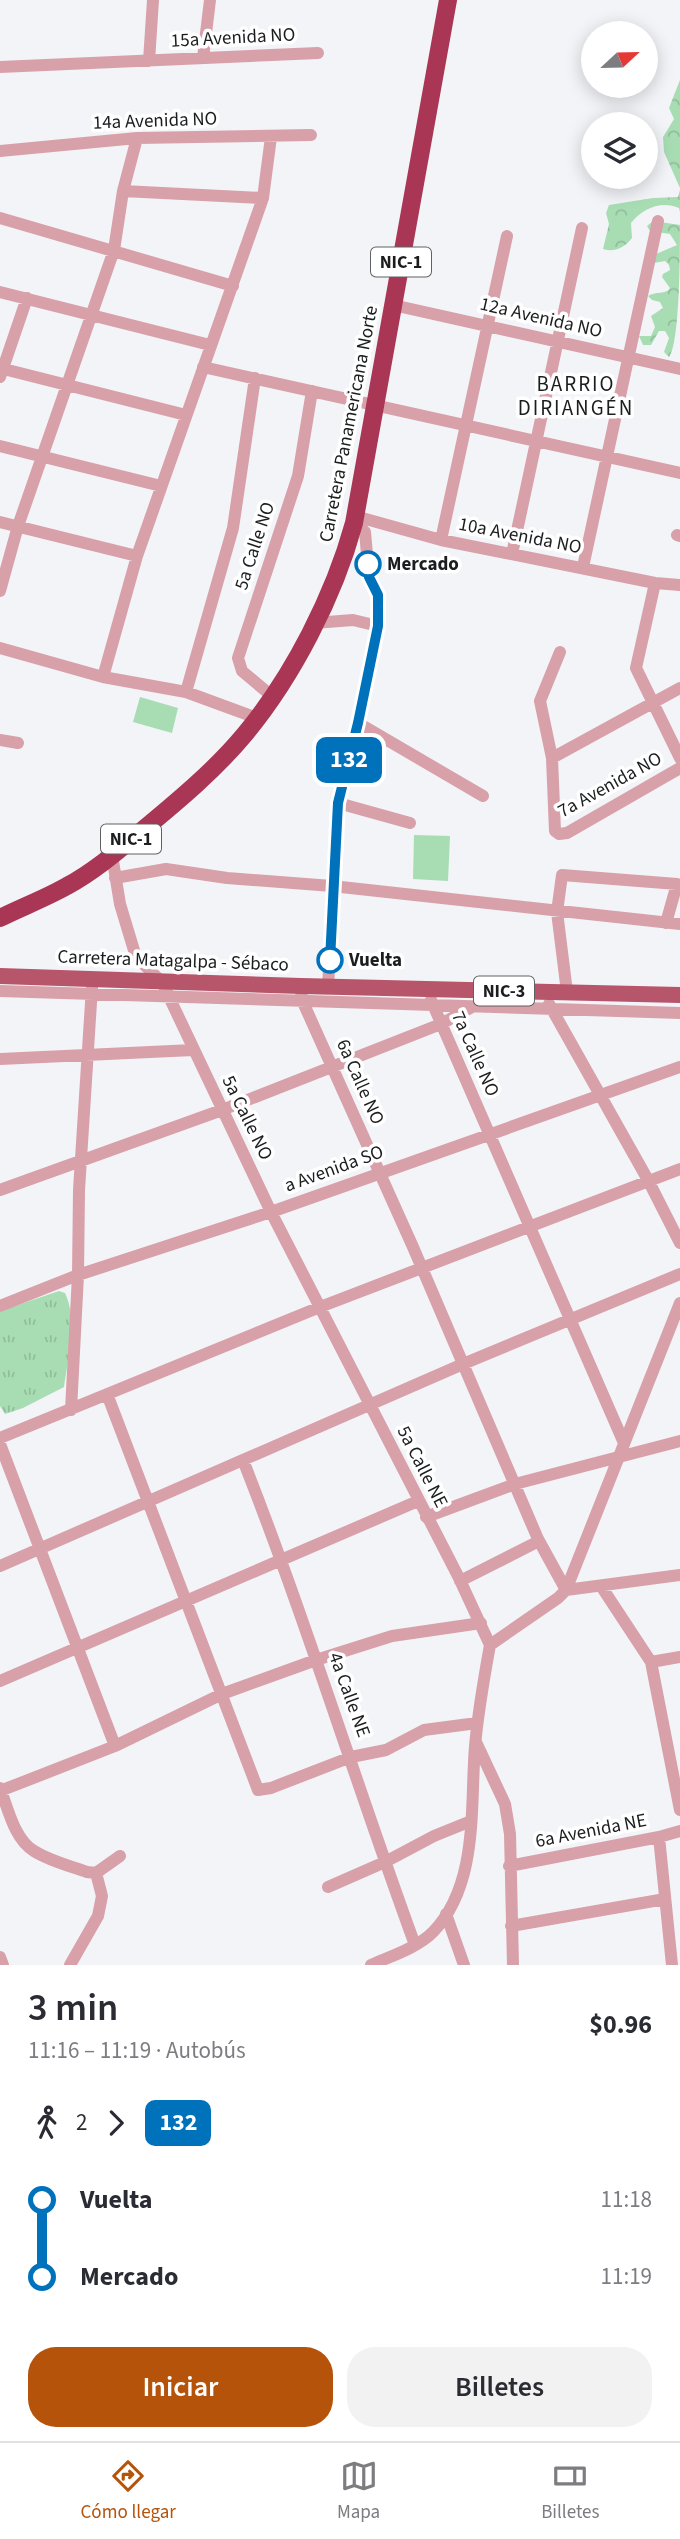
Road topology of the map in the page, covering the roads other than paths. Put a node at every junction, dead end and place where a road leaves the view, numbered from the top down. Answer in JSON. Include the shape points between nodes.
{"nodes":[{"id":1,"x":153,"y":0,"type":"edge"},
{"id":2,"x":210,"y":0,"type":"edge"},
{"id":3,"x":448,"y":0,"type":"edge"},
{"id":4,"x":318,"y":53,"type":"dead end"},
{"id":5,"x":203,"y":58,"type":"junction"},
{"id":6,"x":149,"y":61,"type":"junction"},
{"id":7,"x":0,"y":67,"type":"edge"},
{"id":8,"x":311,"y":135,"type":"dead end"},
{"id":9,"x":271,"y":137,"type":"junction"},
{"id":10,"x":137,"y":138,"type":"junction"},
{"id":11,"x":0,"y":151,"type":"edge"},
{"id":12,"x":123,"y":191,"type":"junction"},
{"id":13,"x":263,"y":198,"type":"junction"},
{"id":14,"x":0,"y":218,"type":"edge"},
{"id":15,"x":658,"y":221,"type":"dead end"},
{"id":16,"x":582,"y":228,"type":"dead end"},
{"id":17,"x":507,"y":236,"type":"dead end"},
{"id":18,"x":114,"y":250,"type":"junction"},
{"id":19,"x":233,"y":286,"type":"junction"},
{"id":20,"x":0,"y":292,"type":"edge"},
{"id":21,"x":27,"y":298,"type":"junction"},
{"id":22,"x":393,"y":305,"type":"junction"},
{"id":23,"x":93,"y":316,"type":"junction"},
{"id":24,"x":488,"y":326,"type":"junction"},
{"id":25,"x":558,"y":342,"type":"junction"},
{"id":26,"x":210,"y":345,"type":"junction"},
{"id":27,"x":629,"y":358,"type":"junction"},
{"id":28,"x":202,"y":367,"type":"junction"},
{"id":29,"x":680,"y":369,"type":"edge"},
{"id":30,"x":1,"y":371,"type":"edge"},
{"id":31,"x":255,"y":378,"type":"junction"},
{"id":32,"x":66,"y":385,"type":"junction"},
{"id":33,"x":312,"y":391,"type":"junction"},
{"id":34,"x":375,"y":405,"type":"junction"},
{"id":35,"x":186,"y":415,"type":"junction"},
{"id":36,"x":466,"y":425,"type":"junction"},
{"id":37,"x":536,"y":441,"type":"junction"},
{"id":38,"x":0,"y":446,"type":"edge"},
{"id":39,"x":42,"y":457,"type":"junction"},
{"id":40,"x":607,"y":457,"type":"junction"},
{"id":41,"x":680,"y":473,"type":"edge"},
{"id":42,"x":161,"y":486,"type":"junction"},
{"id":43,"x":355,"y":519,"type":"junction"},
{"id":44,"x":0,"y":522,"type":"edge"},
{"id":45,"x":18,"y":526,"type":"junction"},
{"id":46,"x":441,"y":540,"type":"junction"},
{"id":47,"x":512,"y":554,"type":"junction"},
{"id":48,"x":137,"y":556,"type":"junction"},
{"id":49,"x":583,"y":567,"type":"junction"},
{"id":50,"x":655,"y":583,"type":"junction"},
{"id":51,"x":680,"y":585,"type":"edge"},
{"id":52,"x":0,"y":591,"type":"edge"},
{"id":53,"x":314,"y":623,"type":"junction"},
{"id":54,"x":378,"y":626,"type":"junction"},
{"id":55,"x":0,"y":648,"type":"edge"},
{"id":56,"x":560,"y":652,"type":"dead end"},
{"id":57,"x":103,"y":677,"type":"junction"},
{"id":58,"x":680,"y":688,"type":"edge"},
{"id":59,"x":186,"y":692,"type":"junction"},
{"id":60,"x":272,"y":697,"type":"junction"},
{"id":61,"x":653,"y":704,"type":"junction"},
{"id":62,"x":257,"y":718,"type":"junction"},
{"id":63,"x":358,"y":723,"type":"junction"},
{"id":64,"x":0,"y":740,"type":"edge"},
{"id":65,"x":19,"y":743,"type":"dead end"},
{"id":66,"x":552,"y":758,"type":"junction"},
{"id":67,"x":680,"y":758,"type":"edge"},
{"id":68,"x":680,"y":768,"type":"edge"},
{"id":69,"x":483,"y":796,"type":"dead end"},
{"id":70,"x":338,"y":803,"type":"junction"},
{"id":71,"x":410,"y":823,"type":"dead end"},
{"id":72,"x":112,"y":855,"type":"junction"},
{"id":73,"x":115,"y":878,"type":"junction"},
{"id":74,"x":332,"y":886,"type":"junction"},
{"id":75,"x":557,"y":912,"type":"junction"},
{"id":76,"x":0,"y":918,"type":"edge"},
{"id":77,"x":666,"y":923,"type":"junction"},
{"id":78,"x":680,"y":924,"type":"edge"},
{"id":79,"x":0,"y":976,"type":"edge"},
{"id":80,"x":92,"y":987,"type":"junction"},
{"id":81,"x":328,"y":987,"type":"junction"},
{"id":82,"x":165,"y":989,"type":"junction"},
{"id":83,"x":0,"y":991,"type":"edge"},
{"id":84,"x":542,"y":992,"type":"junction"},
{"id":85,"x":567,"y":992,"type":"junction"},
{"id":86,"x":302,"y":993,"type":"junction"},
{"id":87,"x":680,"y":995,"type":"edge"},
{"id":88,"x":431,"y":997,"type":"junction"},
{"id":89,"x":473,"y":1006,"type":"junction"},
{"id":90,"x":552,"y":1009,"type":"junction"},
{"id":91,"x":680,"y":1013,"type":"edge"},
{"id":92,"x":441,"y":1024,"type":"junction"},
{"id":93,"x":193,"y":1050,"type":"junction"},
{"id":94,"x":87,"y":1053,"type":"junction"},
{"id":95,"x":0,"y":1059,"type":"edge"},
{"id":96,"x":331,"y":1066,"type":"junction"},
{"id":97,"x":680,"y":1067,"type":"edge"},
{"id":98,"x":600,"y":1095,"type":"junction"},
{"id":99,"x":222,"y":1110,"type":"junction"},
{"id":100,"x":489,"y":1133,"type":"junction"},
{"id":101,"x":81,"y":1160,"type":"junction"},
{"id":102,"x":680,"y":1168,"type":"edge"},
{"id":103,"x":380,"y":1173,"type":"junction"},
{"id":104,"x":648,"y":1180,"type":"junction"},
{"id":105,"x":0,"y":1190,"type":"edge"},
{"id":106,"x":271,"y":1212,"type":"junction"},
{"id":107,"x":529,"y":1225,"type":"junction"},
{"id":108,"x":680,"y":1243,"type":"edge"},
{"id":109,"x":422,"y":1268,"type":"junction"},
{"id":110,"x":78,"y":1275,"type":"junction"},
{"id":111,"x":680,"y":1275,"type":"edge"},
{"id":112,"x":680,"y":1303,"type":"edge"},
{"id":113,"x":0,"y":1306,"type":"edge"},
{"id":114,"x":320,"y":1307,"type":"junction"},
{"id":115,"x":570,"y":1319,"type":"junction"},
{"id":116,"x":463,"y":1364,"type":"junction"},
{"id":117,"x":107,"y":1394,"type":"junction"},
{"id":118,"x":369,"y":1405,"type":"junction"},
{"id":119,"x":71,"y":1410,"type":"junction"},
{"id":120,"x":0,"y":1438,"type":"edge"},
{"id":121,"x":680,"y":1441,"type":"edge"},
{"id":122,"x":624,"y":1443,"type":"junction"},
{"id":123,"x":0,"y":1444,"type":"edge"},
{"id":124,"x":619,"y":1456,"type":"junction"},
{"id":125,"x":243,"y":1460,"type":"junction"},
{"id":126,"x":515,"y":1484,"type":"junction"},
{"id":127,"x":148,"y":1501,"type":"junction"},
{"id":128,"x":418,"y":1501,"type":"junction"},
{"id":129,"x":426,"y":1517,"type":"junction"},
{"id":130,"x":539,"y":1541,"type":"junction"},
{"id":131,"x":40,"y":1548,"type":"junction"},
{"id":132,"x":281,"y":1559,"type":"junction"},
{"id":133,"x":0,"y":1566,"type":"edge"},
{"id":134,"x":680,"y":1575,"type":"edge"},
{"id":135,"x":460,"y":1581,"type":"junction"},
{"id":136,"x":601,"y":1586,"type":"junction"},
{"id":137,"x":566,"y":1590,"type":"junction"},
{"id":138,"x":186,"y":1602,"type":"junction"},
{"id":139,"x":481,"y":1623,"type":"junction"},
{"id":140,"x":490,"y":1645,"type":"junction"},
{"id":141,"x":78,"y":1649,"type":"junction"},
{"id":142,"x":680,"y":1657,"type":"edge"},
{"id":143,"x":316,"y":1660,"type":"junction"},
{"id":144,"x":651,"y":1662,"type":"junction"},
{"id":145,"x":0,"y":1681,"type":"edge"},
{"id":146,"x":222,"y":1694,"type":"junction"},
{"id":147,"x":477,"y":1723,"type":"junction"},
{"id":148,"x":476,"y":1741,"type":"junction"},
{"id":149,"x":115,"y":1746,"type":"junction"},
{"id":150,"x":351,"y":1757,"type":"junction"},
{"id":151,"x":0,"y":1790,"type":"edge"},
{"id":152,"x":680,"y":1810,"type":"edge"},
{"id":153,"x":471,"y":1821,"type":"junction"},
{"id":154,"x":680,"y":1831,"type":"edge"},
{"id":155,"x":659,"y":1838,"type":"junction"},
{"id":156,"x":120,"y":1856,"type":"dead end"},
{"id":157,"x":385,"y":1863,"type":"junction"},
{"id":158,"x":509,"y":1866,"type":"junction"},
{"id":159,"x":96,"y":1873,"type":"junction"},
{"id":160,"x":328,"y":1887,"type":"dead end"},
{"id":161,"x":665,"y":1899,"type":"junction"},
{"id":162,"x":446,"y":1914,"type":"junction"},
{"id":163,"x":511,"y":1926,"type":"junction"},
{"id":164,"x":415,"y":1945,"type":"junction"},
{"id":165,"x":0,"y":1957,"type":"edge"},
{"id":166,"x":3,"y":1965,"type":"edge"},
{"id":167,"x":70,"y":1965,"type":"edge"},
{"id":168,"x":371,"y":1965,"type":"edge"},
{"id":169,"x":464,"y":1965,"type":"edge"},
{"id":170,"x":513,"y":1965,"type":"edge"},
{"id":171,"x":672,"y":1965,"type":"edge"}],
"edges":[{"from":1,"to":6,"type":"street"},
{"from":2,"to":5,"type":"street"},
{"from":3,"to":22,"type":"highway","name":"Carretera Panamericana Norte","number":"NIC-1"},
{"from":4,"to":5,"type":"street","name":"15a Avenida NO"},
{"from":5,"to":6,"type":"street","name":"15a Avenida NO"},
{"from":6,"to":7,"type":"street","name":"15a Avenida NO"},
{"from":8,"to":9,"type":"street","name":"14a Avenida NO"},
{"from":9,"to":10,"type":"street","name":"14a Avenida NO"},
{"from":9,"to":13,"type":"street"},
{"from":10,"to":11,"type":"street","name":"14a Avenida NO"},
{"from":10,"to":12,"type":"street"},
{"from":12,"to":13,"type":"street"},
{"from":12,"to":18,"type":"street"},
{"from":13,"to":19,"type":"street"},
{"from":14,"to":18,"type":"street"},
{"from":15,"to":27,"type":"street"},
{"from":16,"to":25,"type":"street"},
{"from":17,"to":24,"type":"street"},
{"from":18,"to":19,"type":"street"},
{"from":18,"to":23,"type":"street"},
{"from":19,"to":26,"type":"street"},
{"from":20,"to":21,"type":"street"},
{"from":21,"to":23,"type":"street"},
{"from":21,"to":30,"type":"street"},
{"from":22,"to":24,"type":"street","name":"12a Avenida NO"},
{"from":22,"to":34,"type":"highway","name":"Carretera Panamericana Norte","number":"NIC-1"},
{"from":23,"to":26,"type":"street"},
{"from":23,"to":32,"type":"street"},
{"from":24,"to":25,"type":"street","name":"12a Avenida NO"},
{"from":24,"to":36,"type":"street"},
{"from":25,"to":27,"type":"street","name":"12a Avenida NO"},
{"from":25,"to":37,"type":"street"},
{"from":26,"to":28,"type":"street"},
{"from":27,"to":29,"type":"street","name":"12a Avenida NO"},
{"from":27,"to":40,"type":"street"},
{"from":28,"to":31,"type":"street"},
{"from":28,"to":35,"type":"street"},
{"from":30,"to":32,"type":"street"},
{"from":31,"to":33,"type":"street"},
{"from":31,"to":59,"type":"street","via":[[233,528]]},
{"from":32,"to":35,"type":"street"},
{"from":32,"to":39,"type":"street"},
{"from":33,"to":34,"type":"street"},
{"from":33,"to":60,"type":"street","name":"5a Calle NO","via":[[294,488],[238,658],[242,671]]},
{"from":34,"to":36,"type":"street"},
{"from":34,"to":43,"type":"highway","name":"Carretera Panamericana Norte","number":"NIC-1"},
{"from":35,"to":42,"type":"street"},
{"from":36,"to":37,"type":"street"},
{"from":36,"to":46,"type":"street"},
{"from":37,"to":40,"type":"street"},
{"from":37,"to":47,"type":"street"},
{"from":38,"to":39,"type":"street"},
{"from":39,"to":42,"type":"street"},
{"from":39,"to":45,"type":"street"},
{"from":40,"to":41,"type":"street"},
{"from":40,"to":49,"type":"street"},
{"from":42,"to":48,"type":"street"},
{"from":43,"to":46,"type":"street","name":"10a Avenida NO"},
{"from":43,"to":53,"type":"highway","name":"Carretera Panamericana Norte","number":"NIC-1","via":[[345,558]]},
{"from":43,"to":54,"type":"street","via":[[365,531],[369,577],[378,595]]},
{"from":44,"to":45,"type":"street"},
{"from":45,"to":48,"type":"street"},
{"from":45,"to":52,"type":"street"},
{"from":46,"to":47,"type":"street","name":"10a Avenida NO"},
{"from":47,"to":49,"type":"street","name":"10a Avenida NO"},
{"from":48,"to":57,"type":"street"},
{"from":49,"to":50,"type":"street","name":"10a Avenida NO"},
{"from":50,"to":51,"type":"street","name":"10a Avenida NO"},
{"from":50,"to":61,"type":"street","via":[[636,668]]},
{"from":53,"to":54,"type":"street","via":[[353,620]]},
{"from":53,"to":60,"type":"highway","name":"Carretera Panamericana Norte","number":"NIC-1"},
{"from":54,"to":63,"type":"street"},
{"from":55,"to":57,"type":"street"},
{"from":56,"to":66,"type":"street","via":[[540,701]]},
{"from":57,"to":59,"type":"street"},
{"from":58,"to":61,"type":"street"},
{"from":59,"to":62,"type":"street"},
{"from":60,"to":62,"type":"highway","name":"Carretera Panamericana Norte","number":"NIC-1"},
{"from":61,"to":66,"type":"street"},
{"from":61,"to":67,"type":"street"},
{"from":62,"to":72,"type":"highway","name":"Carretera Panamericana Norte","number":"NIC-1","via":[[183,796]]},
{"from":63,"to":69,"type":"street"},
{"from":63,"to":70,"type":"street"},
{"from":64,"to":65,"type":"street"},
{"from":66,"to":68,"type":"street","name":"7a Avenida NO","via":[[554,825],[559,834]]},
{"from":70,"to":71,"type":"street"},
{"from":70,"to":74,"type":"street"},
{"from":72,"to":73,"type":"street"},
{"from":72,"to":76,"type":"highway","name":"Carretera Panamericana Norte","number":"NIC-1","via":[[68,886]]},
{"from":73,"to":74,"type":"street","via":[[166,869]]},
{"from":73,"to":82,"type":"street","via":[[136,957]]},
{"from":74,"to":75,"type":"street"},
{"from":74,"to":81,"type":"street"},
{"from":75,"to":77,"type":"street"},
{"from":75,"to":77,"type":"street","via":[[562,874],[677,884]]},
{"from":75,"to":85,"type":"street"},
{"from":77,"to":78,"type":"street"},
{"from":79,"to":80,"type":"main road","name":"Carretera Matagalpa - Sébaco","number":"NIC-3"},
{"from":80,"to":82,"type":"main road","name":"Carretera Matagalpa - Sébaco","number":"NIC-3"},
{"from":80,"to":83,"type":"street"},
{"from":80,"to":94,"type":"street"},
{"from":81,"to":86,"type":"main road","name":"Carretera Matagalpa - Sébaco","number":"NIC-3"},
{"from":81,"to":88,"type":"main road","name":"Carretera Matagalpa - Sébaco","number":"NIC-3"},
{"from":82,"to":86,"type":"main road","name":"Carretera Matagalpa - Sébaco","number":"NIC-3"},
{"from":82,"to":93,"type":"street","name":"5a Calle NO"},
{"from":84,"to":85,"type":"main road","name":"Carretera Matagalpa - Sébaco","number":"NIC-3"},
{"from":84,"to":88,"type":"main road","name":"Carretera Matagalpa - Sébaco","number":"NIC-3"},
{"from":84,"to":90,"type":"street"},
{"from":85,"to":87,"type":"main road","name":"Carretera Matagalpa - Sébaco","number":"NIC-3"},
{"from":86,"to":88,"type":"street"},
{"from":86,"to":96,"type":"street","name":"6a Calle NO"},
{"from":88,"to":89,"type":"street"},
{"from":88,"to":92,"type":"street","name":"7a Calle NO"},
{"from":89,"to":90,"type":"street"},
{"from":89,"to":92,"type":"street"},
{"from":90,"to":91,"type":"street"},
{"from":90,"to":98,"type":"street"},
{"from":92,"to":96,"type":"street"},
{"from":92,"to":100,"type":"street","name":"7a Calle NO"},
{"from":93,"to":94,"type":"street"},
{"from":93,"to":99,"type":"street","name":"5a Calle NO"},
{"from":94,"to":95,"type":"street"},
{"from":94,"to":101,"type":"street"},
{"from":96,"to":99,"type":"street"},
{"from":96,"to":103,"type":"street","name":"6a Calle NO"},
{"from":97,"to":98,"type":"street","name":"a Avenida SO"},
{"from":98,"to":100,"type":"street","name":"a Avenida SO"},
{"from":98,"to":104,"type":"street"},
{"from":99,"to":101,"type":"street"},
{"from":99,"to":106,"type":"street","name":"5a Calle NO"},
{"from":100,"to":103,"type":"street","name":"a Avenida SO"},
{"from":100,"to":107,"type":"street","name":"7a Calle NO"},
{"from":101,"to":105,"type":"street"},
{"from":101,"to":110,"type":"street"},
{"from":102,"to":104,"type":"street"},
{"from":103,"to":106,"type":"street","name":"a Avenida SO"},
{"from":103,"to":109,"type":"street","name":"6a Calle NO"},
{"from":104,"to":107,"type":"street"},
{"from":104,"to":108,"type":"street"},
{"from":106,"to":110,"type":"street","name":"a Avenida SO"},
{"from":106,"to":114,"type":"street","name":"5a Calle NO"},
{"from":107,"to":109,"type":"street"},
{"from":107,"to":115,"type":"street","name":"7a Calle NO"},
{"from":109,"to":114,"type":"street"},
{"from":109,"to":116,"type":"street","name":"6a Calle NO"},
{"from":110,"to":113,"type":"street","name":"a Avenida SO"},
{"from":110,"to":119,"type":"street"},
{"from":111,"to":115,"type":"street"},
{"from":112,"to":122,"type":"street"},
{"from":114,"to":117,"type":"street"},
{"from":114,"to":118,"type":"street","name":"5a Calle NE"},
{"from":115,"to":116,"type":"street"},
{"from":115,"to":122,"type":"street","name":"7a Calle NO"},
{"from":116,"to":118,"type":"street"},
{"from":116,"to":126,"type":"street","name":"6a Calle NO"},
{"from":117,"to":119,"type":"street"},
{"from":117,"to":127,"type":"street"},
{"from":118,"to":125,"type":"street"},
{"from":118,"to":128,"type":"street","name":"5a Calle NE"},
{"from":119,"to":120,"type":"street"},
{"from":121,"to":124,"type":"street"},
{"from":122,"to":124,"type":"street"},
{"from":123,"to":131,"type":"street"},
{"from":124,"to":126,"type":"street"},
{"from":124,"to":137,"type":"street"},
{"from":125,"to":127,"type":"street"},
{"from":125,"to":132,"type":"street","name":"4a Calle NE"},
{"from":126,"to":129,"type":"street"},
{"from":126,"to":130,"type":"street","name":"6a Calle NO"},
{"from":127,"to":131,"type":"street"},
{"from":127,"to":138,"type":"street"},
{"from":128,"to":129,"type":"street","name":"5a Calle NE"},
{"from":128,"to":132,"type":"street"},
{"from":129,"to":135,"type":"street","name":"5a Calle NE"},
{"from":130,"to":135,"type":"street"},
{"from":130,"to":137,"type":"street","name":"6a Calle NO"},
{"from":131,"to":133,"type":"street"},
{"from":131,"to":141,"type":"street"},
{"from":132,"to":138,"type":"street"},
{"from":132,"to":143,"type":"street","name":"4a Calle NE"},
{"from":134,"to":136,"type":"street"},
{"from":135,"to":139,"type":"street","name":"5a Calle NE"},
{"from":136,"to":137,"type":"street"},
{"from":136,"to":144,"type":"street"},
{"from":137,"to":140,"type":"street"},
{"from":138,"to":141,"type":"street"},
{"from":138,"to":146,"type":"street"},
{"from":139,"to":140,"type":"street","name":"5a Calle NE"},
{"from":139,"to":143,"type":"street","via":[[392,1636]]},
{"from":140,"to":147,"type":"street"},
{"from":141,"to":145,"type":"street"},
{"from":141,"to":149,"type":"street"},
{"from":142,"to":144,"type":"street"},
{"from":143,"to":146,"type":"street"},
{"from":143,"to":150,"type":"street","name":"4a Calle NE"},
{"from":144,"to":152,"type":"street"},
{"from":146,"to":149,"type":"street"},
{"from":146,"to":150,"type":"street","via":[[258,1790]]},
{"from":147,"to":148,"type":"street"},
{"from":147,"to":150,"type":"street","via":[[424,1730],[386,1750]]},
{"from":148,"to":153,"type":"street"},
{"from":148,"to":158,"type":"street","via":[[505,1804]]},
{"from":149,"to":151,"type":"street"},
{"from":150,"to":157,"type":"street","name":"4a Calle NE"},
{"from":151,"to":159,"type":"street","via":[[16,1830],[33,1851]]},
{"from":153,"to":157,"type":"street"},
{"from":153,"to":162,"type":"street","via":[[463,1875]]},
{"from":154,"to":155,"type":"street","name":"6a Avenida NE"},
{"from":155,"to":158,"type":"street","name":"6a Avenida NE"},
{"from":155,"to":161,"type":"street"},
{"from":156,"to":159,"type":"street"},
{"from":157,"to":160,"type":"street"},
{"from":157,"to":164,"type":"street","name":"4a Calle NE"},
{"from":158,"to":163,"type":"street"},
{"from":159,"to":167,"type":"street","via":[[102,1896],[98,1916]]},
{"from":161,"to":163,"type":"street"},
{"from":161,"to":171,"type":"street"},
{"from":162,"to":164,"type":"street"},
{"from":162,"to":169,"type":"street"},
{"from":163,"to":170,"type":"street"},
{"from":164,"to":168,"type":"street"},
{"from":165,"to":166,"type":"street"}]}
